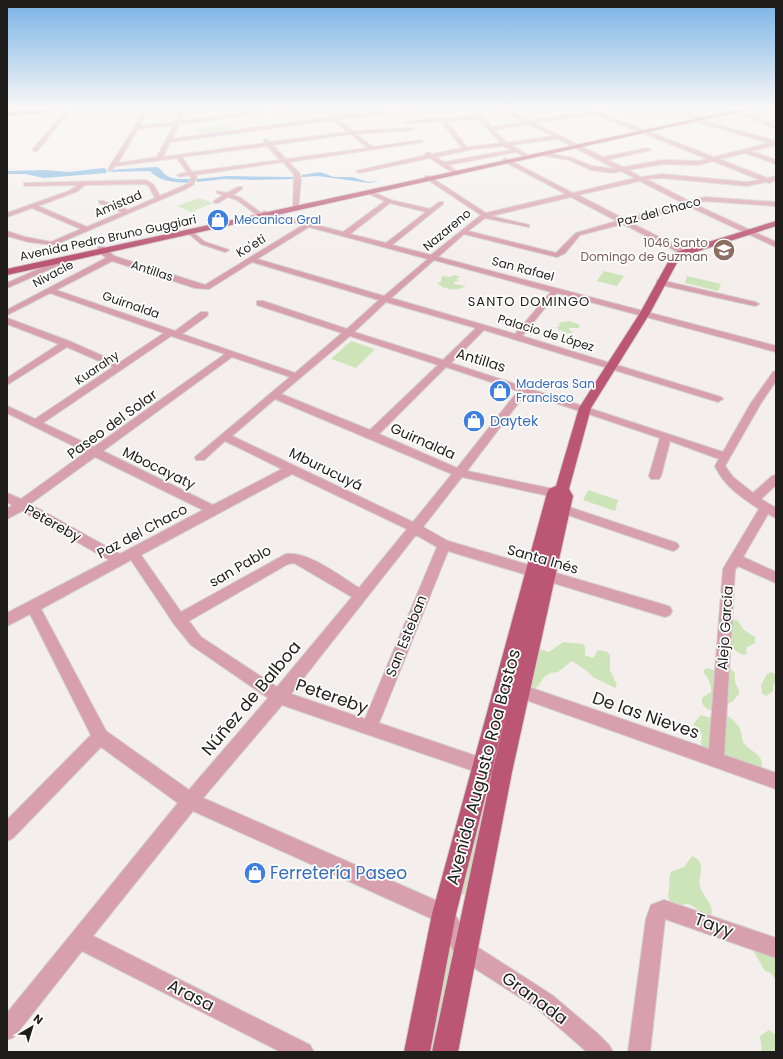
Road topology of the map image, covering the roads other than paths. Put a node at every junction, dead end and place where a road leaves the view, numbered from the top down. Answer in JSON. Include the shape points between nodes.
{"nodes":[{"id":1,"x":118,"y":157,"type":"edge"},
{"id":2,"x":175,"y":157,"type":"edge"},
{"id":3,"x":179,"y":157,"type":"edge"},
{"id":4,"x":281,"y":157,"type":"edge"},
{"id":5,"x":308,"y":157,"type":"edge"},
{"id":6,"x":423,"y":157,"type":"edge"},
{"id":7,"x":432,"y":157,"type":"edge"},
{"id":8,"x":477,"y":157,"type":"edge"},
{"id":9,"x":520,"y":157,"type":"edge"},
{"id":10,"x":561,"y":157,"type":"edge"},
{"id":11,"x":599,"y":157,"type":"edge"},
{"id":12,"x":610,"y":157,"type":"edge"},
{"id":13,"x":707,"y":157,"type":"edge"},
{"id":14,"x":718,"y":157,"type":"edge"},
{"id":15,"x":763,"y":157,"type":"edge"},
{"id":16,"x":159,"y":159,"type":"joint"},
{"id":17,"x":602,"y":159,"type":"junction"},
{"id":18,"x":711,"y":159,"type":"junction"},
{"id":19,"x":507,"y":160,"type":"junction"},
{"id":20,"x":284,"y":161,"type":"junction"},
{"id":21,"x":776,"y":162,"type":"edge"},
{"id":22,"x":442,"y":164,"type":"junction"},
{"id":23,"x":623,"y":170,"type":"junction"},
{"id":24,"x":359,"y":171,"type":"dead end"},
{"id":25,"x":455,"y":172,"type":"junction"},
{"id":26,"x":180,"y":176,"type":"dead end"},
{"id":27,"x":193,"y":178,"type":"junction"},
{"id":28,"x":428,"y":178,"type":"junction"},
{"id":29,"x":640,"y":178,"type":"junction"},
{"id":30,"x":776,"y":178,"type":"edge"},
{"id":31,"x":768,"y":181,"type":"junction"},
{"id":32,"x":83,"y":183,"type":"junction"},
{"id":33,"x":26,"y":184,"type":"dead end"},
{"id":34,"x":776,"y":184,"type":"edge"},
{"id":35,"x":240,"y":188,"type":"dead end"},
{"id":36,"x":219,"y":192,"type":"dead end"},
{"id":37,"x":369,"y":192,"type":"junction"},
{"id":38,"x":572,"y":194,"type":"junction"},
{"id":39,"x":229,"y":195,"type":"junction"},
{"id":40,"x":158,"y":199,"type":"junction"},
{"id":41,"x":389,"y":201,"type":"junction"},
{"id":42,"x":101,"y":202,"type":"dead end"},
{"id":43,"x":216,"y":202,"type":"dead end"},
{"id":44,"x":441,"y":203,"type":"dead end"},
{"id":45,"x":687,"y":203,"type":"junction"},
{"id":46,"x":776,"y":204,"type":"edge"},
{"id":47,"x":32,"y":206,"type":"junction"},
{"id":48,"x":296,"y":208,"type":"junction"},
{"id":49,"x":431,"y":211,"type":"junction"},
{"id":50,"x":128,"y":212,"type":"junction"},
{"id":51,"x":264,"y":214,"type":"junction"},
{"id":52,"x":7,"y":215,"type":"edge"},
{"id":53,"x":485,"y":216,"type":"junction"},
{"id":54,"x":623,"y":222,"type":"junction"},
{"id":55,"x":776,"y":223,"type":"edge"},
{"id":56,"x":308,"y":226,"type":"junction"},
{"id":57,"x":527,"y":226,"type":"dead end"},
{"id":58,"x":86,"y":229,"type":"junction"},
{"id":59,"x":190,"y":232,"type":"junction"},
{"id":60,"x":463,"y":232,"type":"junction"},
{"id":61,"x":748,"y":232,"type":"junction"},
{"id":62,"x":7,"y":233,"type":"edge"},
{"id":63,"x":345,"y":234,"type":"junction"},
{"id":64,"x":52,"y":244,"type":"junction"},
{"id":65,"x":388,"y":245,"type":"junction"},
{"id":66,"x":776,"y":245,"type":"edge"},
{"id":67,"x":102,"y":250,"type":"junction"},
{"id":68,"x":225,"y":250,"type":"dead end"},
{"id":69,"x":682,"y":252,"type":"junction"},
{"id":70,"x":434,"y":257,"type":"junction"},
{"id":71,"x":58,"y":258,"type":"junction"},
{"id":72,"x":71,"y":258,"type":"junction"},
{"id":73,"x":111,"y":258,"type":"junction"},
{"id":74,"x":251,"y":260,"type":"junction"},
{"id":75,"x":7,"y":270,"type":"edge"},
{"id":76,"x":660,"y":282,"type":"junction"},
{"id":77,"x":7,"y":286,"type":"edge"},
{"id":78,"x":206,"y":287,"type":"joint"},
{"id":79,"x":49,"y":290,"type":"junction"},
{"id":80,"x":556,"y":290,"type":"junction"},
{"id":81,"x":385,"y":299,"type":"junction"},
{"id":82,"x":260,"y":303,"type":"dead end"},
{"id":83,"x":755,"y":304,"type":"dead end"},
{"id":84,"x":7,"y":313,"type":"edge"},
{"id":85,"x":645,"y":313,"type":"junction"},
{"id":86,"x":204,"y":314,"type":"dead end"},
{"id":87,"x":7,"y":321,"type":"edge"},
{"id":88,"x":481,"y":328,"type":"junction"},
{"id":89,"x":348,"y":332,"type":"junction"},
{"id":90,"x":173,"y":333,"type":"junction"},
{"id":91,"x":516,"y":337,"type":"junction"},
{"id":92,"x":66,"y":343,"type":"junction"},
{"id":93,"x":776,"y":348,"type":"edge"},
{"id":94,"x":232,"y":353,"type":"junction"},
{"id":95,"x":445,"y":365,"type":"junction"},
{"id":96,"x":611,"y":366,"type":"junction"},
{"id":97,"x":120,"y":367,"type":"junction"},
{"id":98,"x":776,"y":374,"type":"edge"},
{"id":99,"x":296,"y":376,"type":"junction"},
{"id":100,"x":7,"y":382,"type":"edge"},
{"id":101,"x":524,"y":390,"type":"junction"},
{"id":102,"x":274,"y":395,"type":"junction"},
{"id":103,"x":718,"y":399,"type":"dead end"},
{"id":104,"x":585,"y":408,"type":"junction"},
{"id":105,"x":7,"y":409,"type":"edge"},
{"id":106,"x":36,"y":423,"type":"junction"},
{"id":107,"x":372,"y":434,"type":"junction"},
{"id":108,"x":666,"y":436,"type":"junction"},
{"id":109,"x":225,"y":437,"type":"junction"},
{"id":110,"x":96,"y":452,"type":"junction"},
{"id":111,"x":200,"y":457,"type":"dead end"},
{"id":112,"x":725,"y":457,"type":"junction"},
{"id":113,"x":291,"y":469,"type":"junction"},
{"id":114,"x":459,"y":473,"type":"junction"},
{"id":115,"x":655,"y":476,"type":"dead end"},
{"id":116,"x":776,"y":479,"type":"edge"},
{"id":117,"x":7,"y":497,"type":"edge"},
{"id":118,"x":561,"y":497,"type":"junction"},
{"id":119,"x":754,"y":499,"type":"junction"},
{"id":120,"x":22,"y":506,"type":"junction"},
{"id":121,"x":213,"y":510,"type":"junction"},
{"id":122,"x":771,"y":510,"type":"edge"},
{"id":123,"x":7,"y":515,"type":"edge"},
{"id":124,"x":415,"y":528,"type":"junction"},
{"id":125,"x":444,"y":545,"type":"junction"},
{"id":126,"x":673,"y":546,"type":"dead end"},
{"id":127,"x":134,"y":553,"type":"junction"},
{"id":128,"x":736,"y":559,"type":"junction"},
{"id":129,"x":120,"y":560,"type":"junction"},
{"id":130,"x":541,"y":574,"type":"junction"},
{"id":131,"x":776,"y":578,"type":"edge"},
{"id":132,"x":360,"y":595,"type":"junction"},
{"id":133,"x":33,"y":607,"type":"junction"},
{"id":134,"x":665,"y":611,"type":"dead end"},
{"id":135,"x":7,"y":620,"type":"edge"},
{"id":136,"x":179,"y":620,"type":"junction"},
{"id":137,"x":512,"y":688,"type":"junction"},
{"id":138,"x":279,"y":696,"type":"junction"},
{"id":139,"x":369,"y":728,"type":"junction"},
{"id":140,"x":100,"y":737,"type":"junction"},
{"id":141,"x":716,"y":759,"type":"junction"},
{"id":142,"x":482,"y":767,"type":"junction"},
{"id":143,"x":502,"y":772,"type":"junction"},
{"id":144,"x":776,"y":781,"type":"edge"},
{"id":145,"x":190,"y":801,"type":"junction"},
{"id":146,"x":10,"y":824,"type":"edge"},
{"id":147,"x":444,"y":914,"type":"junction"},
{"id":148,"x":78,"y":939,"type":"junction"},
{"id":149,"x":776,"y":948,"type":"edge"},
{"id":150,"x":464,"y":950,"type":"junction"},
{"id":151,"x":7,"y":1030,"type":"edge"},
{"id":152,"x":303,"y":1052,"type":"edge"},
{"id":153,"x":417,"y":1052,"type":"edge"},
{"id":154,"x":445,"y":1052,"type":"edge"},
{"id":155,"x":602,"y":1052,"type":"edge"},
{"id":156,"x":639,"y":1052,"type":"edge"}],
"edges":[{"from":1,"to":16,"type":"street","via":[[112,167]]},
{"from":2,"to":16,"type":"street"},
{"from":3,"to":27,"type":"street"},
{"from":4,"to":20,"type":"street"},
{"from":5,"to":20,"type":"street"},
{"from":6,"to":24,"type":"street"},
{"from":7,"to":22,"type":"street"},
{"from":8,"to":22,"type":"street"},
{"from":9,"to":19,"type":"main road","name":"Avenida Pedro Bruno Guggiari"},
{"from":10,"to":23,"type":"street","via":[[596,169]]},
{"from":11,"to":17,"type":"street"},
{"from":12,"to":17,"type":"street"},
{"from":13,"to":18,"type":"street"},
{"from":14,"to":18,"type":"street"},
{"from":15,"to":21,"type":"street"},
{"from":17,"to":23,"type":"street"},
{"from":18,"to":23,"type":"street","via":[[689,164],[663,162]]},
{"from":18,"to":31,"type":"street"},
{"from":19,"to":25,"type":"main road","name":"Avenida Pedro Bruno Guggiari"},
{"from":19,"to":38,"type":"street"},
{"from":20,"to":27,"type":"street"},
{"from":20,"to":48,"type":"street","via":[[298,178]]},
{"from":22,"to":25,"type":"street"},
{"from":23,"to":29,"type":"street"},
{"from":25,"to":28,"type":"main road","name":"Avenida Pedro Bruno Guggiari"},
{"from":26,"to":27,"type":"street"},
{"from":27,"to":40,"type":"street","name":"Amistad","via":[[184,188]]},
{"from":28,"to":37,"type":"main road","name":"Avenida Pedro Bruno Guggiari"},
{"from":28,"to":48,"type":"main road","name":"Avenida Pedro Bruno Guggiari"},
{"from":28,"to":53,"type":"street"},
{"from":29,"to":31,"type":"street","name":"Nazareno","via":[[662,176],[753,184]]},
{"from":29,"to":38,"type":"street","name":"Nazareno"},
{"from":29,"to":45,"type":"street"},
{"from":30,"to":31,"type":"street","name":"Nazareno"},
{"from":31,"to":34,"type":"street"},
{"from":32,"to":33,"type":"street"},
{"from":32,"to":40,"type":"street","via":[[146,182],[152,185]]},
{"from":32,"to":47,"type":"street","via":[[76,190]]},
{"from":35,"to":39,"type":"street"},
{"from":36,"to":39,"type":"street"},
{"from":37,"to":41,"type":"street"},
{"from":37,"to":48,"type":"main road","name":"Avenida Pedro Bruno Guggiari"},
{"from":38,"to":53,"type":"street","name":"Nazareno"},
{"from":38,"to":54,"type":"street"},
{"from":39,"to":43,"type":"street"},
{"from":39,"to":51,"type":"street"},
{"from":40,"to":50,"type":"street","name":"Amistad"},
{"from":41,"to":49,"type":"street"},
{"from":41,"to":63,"type":"street"},
{"from":42,"to":50,"type":"street"},
{"from":44,"to":49,"type":"street"},
{"from":45,"to":46,"type":"street","name":"Paz del Chaco","via":[[711,198]]},
{"from":45,"to":54,"type":"street","name":"Paz del Chaco"},
{"from":45,"to":61,"type":"street"},
{"from":47,"to":52,"type":"street"},
{"from":47,"to":58,"type":"street"},
{"from":48,"to":51,"type":"main road","name":"Avenida Pedro Bruno Guggiari"},
{"from":49,"to":65,"type":"street"},
{"from":50,"to":58,"type":"street","name":"Amistad"},
{"from":51,"to":56,"type":"street","name":"San Rafael"},
{"from":51,"to":59,"type":"main road","name":"Avenida Pedro Bruno Guggiari"},
{"from":51,"to":67,"type":"main road","name":"Avenida Pedro Bruno Guggiari"},
{"from":53,"to":57,"type":"street"},
{"from":53,"to":60,"type":"street","name":"Nazareno"},
{"from":54,"to":60,"type":"street","name":"Paz del Chaco","via":[[578,234],[561,254],[553,255]]},
{"from":54,"to":69,"type":"street"},
{"from":55,"to":61,"type":"main road"},
{"from":56,"to":63,"type":"street","name":"San Rafael"},
{"from":56,"to":74,"type":"street","name":"Ko'eti"},
{"from":58,"to":64,"type":"street","name":"Amistad"},
{"from":59,"to":67,"type":"main road","name":"Avenida Pedro Bruno Guggiari"},
{"from":59,"to":68,"type":"street","via":[[203,243]]},
{"from":60,"to":70,"type":"street","name":"Nazareno"},
{"from":61,"to":66,"type":"street"},
{"from":61,"to":69,"type":"main road"},
{"from":62,"to":64,"type":"street","via":[[35,242]]},
{"from":63,"to":65,"type":"street","name":"San Rafael"},
{"from":64,"to":71,"type":"street"},
{"from":65,"to":70,"type":"street","name":"San Rafael"},
{"from":67,"to":71,"type":"main road","name":"Avenida Pedro Bruno Guggiari"},
{"from":67,"to":72,"type":"main road","name":"Avenida Pedro Bruno Guggiari"},
{"from":67,"to":73,"type":"street","name":"Antillas"},
{"from":69,"to":76,"type":"main road","name":"Avenida Augusto Roa Bastos","via":[[674,257]]},
{"from":70,"to":80,"type":"street","name":"San Rafael"},
{"from":70,"to":81,"type":"street","name":"Nazareno"},
{"from":71,"to":75,"type":"main road","name":"Avenida Pedro Bruno Guggiari"},
{"from":72,"to":75,"type":"main road","name":"Avenida Pedro Bruno Guggiari"},
{"from":72,"to":77,"type":"street"},
{"from":73,"to":78,"type":"street","name":"Antillas"},
{"from":73,"to":79,"type":"street","name":"Nivacle"},
{"from":74,"to":78,"type":"street","name":"Ko'eti"},
{"from":74,"to":81,"type":"street","name":"Palacio de López"},
{"from":76,"to":83,"type":"street"},
{"from":76,"to":85,"type":"main road","name":"Avenida Augusto Roa Bastos"},
{"from":79,"to":84,"type":"street","name":"Nivacle"},
{"from":79,"to":90,"type":"street","name":"Guirnalda"},
{"from":80,"to":85,"type":"street","name":"San Rafael"},
{"from":80,"to":91,"type":"street"},
{"from":81,"to":88,"type":"street","name":"Palacio de López"},
{"from":81,"to":89,"type":"street","name":"Nazareno"},
{"from":82,"to":89,"type":"street","name":"Antillas"},
{"from":85,"to":93,"type":"street","name":"San Rafael"},
{"from":85,"to":96,"type":"main road","name":"Avenida Augusto Roa Bastos"},
{"from":86,"to":90,"type":"street","name":"Kuarahy"},
{"from":87,"to":92,"type":"street"},
{"from":88,"to":91,"type":"street","name":"Palacio de López"},
{"from":88,"to":95,"type":"street"},
{"from":89,"to":95,"type":"street","name":"Antillas"},
{"from":89,"to":99,"type":"street","name":"Nazareno"},
{"from":90,"to":94,"type":"street","name":"Guirnalda"},
{"from":90,"to":97,"type":"street","name":"Kuarahy"},
{"from":91,"to":96,"type":"street","name":"Palacio de López"},
{"from":92,"to":97,"type":"street"},
{"from":92,"to":100,"type":"street"},
{"from":94,"to":99,"type":"street","name":"Guirnalda"},
{"from":94,"to":110,"type":"street","name":"Paseo del Solar"},
{"from":95,"to":101,"type":"street","name":"Antillas"},
{"from":95,"to":107,"type":"street"},
{"from":96,"to":103,"type":"street","name":"Palacio de López"},
{"from":96,"to":104,"type":"main road","name":"Avenida Augusto Roa Bastos"},
{"from":97,"to":106,"type":"street","name":"Kuarahy"},
{"from":98,"to":112,"type":"street"},
{"from":99,"to":102,"type":"street","name":"Nazareno"},
{"from":101,"to":104,"type":"street","name":"Antillas"},
{"from":101,"to":114,"type":"street","name":"Núñez de Balboa"},
{"from":102,"to":107,"type":"street","name":"Guirnalda"},
{"from":102,"to":109,"type":"street","name":"Nazareno"},
{"from":104,"to":108,"type":"street","name":"Antillas"},
{"from":104,"to":118,"type":"main road","name":"Avenida Augusto Roa Bastos"},
{"from":105,"to":106,"type":"street","name":"Mbocayaty"},
{"from":106,"to":110,"type":"street","name":"Mbocayaty"},
{"from":107,"to":114,"type":"street","name":"Guirnalda"},
{"from":108,"to":112,"type":"street","name":"Antillas"},
{"from":108,"to":115,"type":"street"},
{"from":109,"to":111,"type":"street","name":"Nazareno"},
{"from":109,"to":113,"type":"street","name":"Mburucuyá"},
{"from":110,"to":120,"type":"street","name":"Paseo del Solar"},
{"from":110,"to":121,"type":"street","name":"Mbocayaty"},
{"from":112,"to":119,"type":"street","via":[[720,466],[721,472]]},
{"from":113,"to":121,"type":"street","name":"Paz del Chaco"},
{"from":113,"to":124,"type":"street","name":"Mburucuyá"},
{"from":114,"to":118,"type":"street","name":"Guirnalda"},
{"from":114,"to":124,"type":"street","name":"Núñez de Balboa"},
{"from":116,"to":119,"type":"street"},
{"from":117,"to":120,"type":"street","name":"Petereby"},
{"from":118,"to":126,"type":"street","name":"Guirnalda"},
{"from":118,"to":130,"type":"main road","name":"Avenida Augusto Roa Bastos"},
{"from":119,"to":122,"type":"street"},
{"from":120,"to":123,"type":"street","name":"Paseo del Solar"},
{"from":120,"to":129,"type":"street","name":"Petereby"},
{"from":121,"to":127,"type":"street","name":"Paz del Chaco"},
{"from":122,"to":128,"type":"street","name":"Alejo García"},
{"from":124,"to":125,"type":"street","name":"Santa Inés"},
{"from":124,"to":132,"type":"street","name":"Núñez de Balboa"},
{"from":125,"to":130,"type":"street","name":"Santa Inés"},
{"from":125,"to":139,"type":"street","name":"San Esteban"},
{"from":127,"to":129,"type":"street","name":"Paz del Chaco"},
{"from":127,"to":136,"type":"street","name":"Petereby"},
{"from":128,"to":131,"type":"street"},
{"from":128,"to":141,"type":"street","name":"Alejo García","via":[[730,569]]},
{"from":129,"to":133,"type":"street","name":"Paz del Chaco"},
{"from":130,"to":134,"type":"street","name":"Santa Inés"},
{"from":130,"to":137,"type":"main road","name":"Avenida Augusto Roa Bastos"},
{"from":132,"to":136,"type":"street","name":"san Pablo","via":[[303,560],[286,559]]},
{"from":132,"to":138,"type":"street","name":"Núñez de Balboa"},
{"from":133,"to":135,"type":"street","name":"Paz del Chaco"},
{"from":133,"to":140,"type":"street"},
{"from":136,"to":138,"type":"street","name":"Petereby","via":[[196,641]]},
{"from":137,"to":141,"type":"street","name":"De las Nieves"},
{"from":137,"to":142,"type":"main road","name":"Avenida Augusto Roa Bastos"},
{"from":137,"to":143,"type":"main road","name":"Avenida Augusto Roa Bastos"},
{"from":138,"to":139,"type":"street","name":"Petereby"},
{"from":138,"to":145,"type":"street","name":"Núñez de Balboa"},
{"from":139,"to":142,"type":"street","name":"Petereby"},
{"from":140,"to":145,"type":"street"},
{"from":140,"to":146,"type":"street"},
{"from":141,"to":144,"type":"street","name":"De las Nieves"},
{"from":142,"to":143,"type":"street","name":"Petereby"},
{"from":142,"to":147,"type":"main road","name":"Avenida Augusto Roa Bastos"},
{"from":143,"to":150,"type":"main road","name":"Avenida Augusto Roa Bastos"},
{"from":145,"to":147,"type":"street"},
{"from":145,"to":148,"type":"street","name":"Núñez de Balboa"},
{"from":147,"to":150,"type":"street"},
{"from":147,"to":153,"type":"main road","name":"Avenida Augusto Roa Bastos"},
{"from":148,"to":151,"type":"street","name":"Núñez de Balboa"},
{"from":148,"to":152,"type":"street","name":"Arasa"},
{"from":149,"to":156,"type":"street","name":"Tayy","via":[[673,911],[664,909],[658,912],[655,919]]},
{"from":150,"to":154,"type":"main road","name":"Avenida Augusto Roa Bastos"},
{"from":150,"to":155,"type":"street","name":"Granada","via":[[545,1002]]}]}
